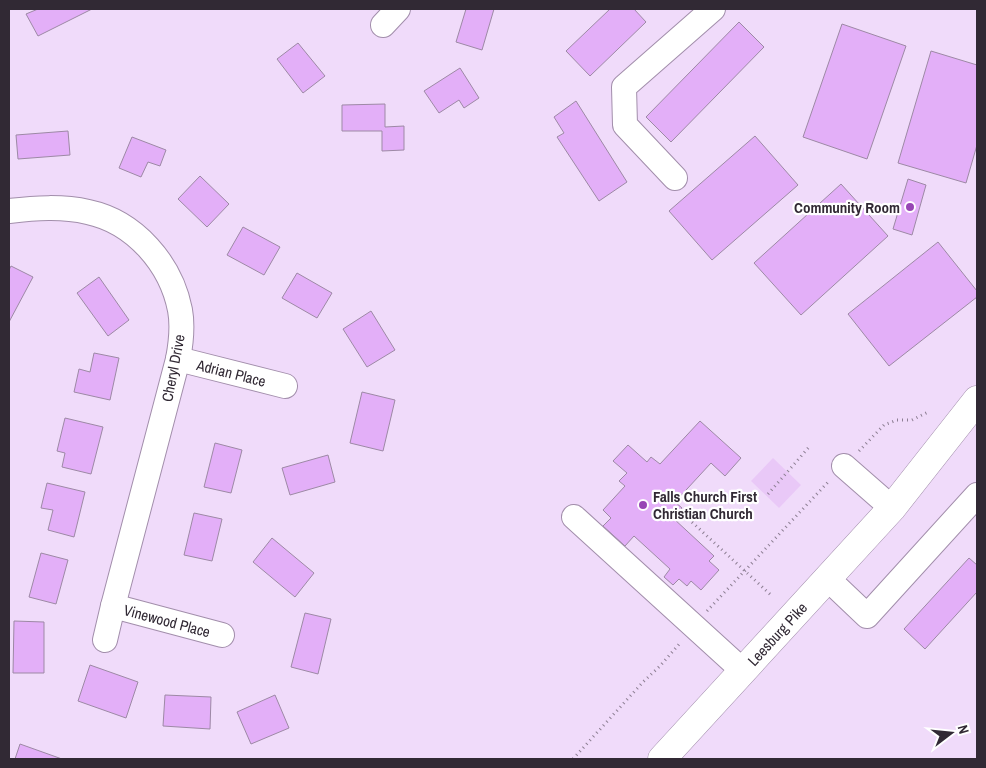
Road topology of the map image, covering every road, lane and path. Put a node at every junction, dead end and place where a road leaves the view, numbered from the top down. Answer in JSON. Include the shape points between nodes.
{"nodes":[{"id":1,"x":713,"y":9,"type":"edge"},
{"id":2,"x":675,"y":178,"type":"dead end"},
{"id":3,"x":9,"y":211,"type":"edge"},
{"id":4,"x":178,"y":359,"type":"junction"},
{"id":5,"x":285,"y":386,"type":"dead end"},
{"id":6,"x":977,"y":400,"type":"edge"},
{"id":7,"x":928,"y":412,"type":"dead end"},
{"id":8,"x":977,"y":427,"type":"edge"},
{"id":9,"x":810,"y":446,"type":"dead end"},
{"id":10,"x":844,"y":466,"type":"junction"},
{"id":11,"x":768,"y":494,"type":"dead end"},
{"id":12,"x":977,"y":495,"type":"edge"},
{"id":13,"x":892,"y":508,"type":"junction"},
{"id":14,"x":680,"y":512,"type":"dead end"},
{"id":15,"x":574,"y":517,"type":"dead end"},
{"id":16,"x":745,"y":571,"type":"junction"},
{"id":17,"x":827,"y":578,"type":"junction"},
{"id":18,"x":772,"y":596,"type":"dead end"},
{"id":19,"x":112,"y":606,"type":"junction"},
{"id":20,"x":694,"y":626,"type":"junction"},
{"id":21,"x":222,"y":634,"type":"dead end"},
{"id":22,"x":105,"y":640,"type":"dead end"},
{"id":23,"x":742,"y":670,"type":"junction"},
{"id":24,"x":575,"y":758,"type":"edge"},
{"id":25,"x":662,"y":759,"type":"edge"}],
"edges":[{"from":1,"to":2,"type":"street","via":[[624,87],[625,125]]},
{"from":3,"to":4,"type":"street","name":"Cheryl Drive","via":[[66,208],[90,212],[114,221],[148,247],[161,263],[180,310]]},
{"from":4,"to":5,"type":"street","name":"Adrian Place"},
{"from":4,"to":19,"type":"street","name":"Cheryl Drive"},
{"from":6,"to":13,"type":"main road","name":"Leesburg Pike"},
{"from":7,"to":10,"type":"path","via":[[912,420],[897,420],[884,425]]},
{"from":8,"to":13,"type":"main road","name":"Leesburg Pike"},
{"from":9,"to":11,"type":"path"},
{"from":10,"to":13,"type":"street"},
{"from":10,"to":16,"type":"path"},
{"from":12,"to":17,"type":"street","via":[[867,616]]},
{"from":13,"to":17,"type":"main road","name":"Leesburg Pike"},
{"from":14,"to":16,"type":"path"},
{"from":15,"to":20,"type":"street"},
{"from":16,"to":18,"type":"path"},
{"from":16,"to":20,"type":"path"},
{"from":17,"to":23,"type":"main road","name":"Leesburg Pike"},
{"from":19,"to":21,"type":"street","name":"Vinewood Place"},
{"from":19,"to":22,"type":"street","name":"Cheryl Drive"},
{"from":20,"to":23,"type":"street"},
{"from":20,"to":24,"type":"path"},
{"from":23,"to":25,"type":"main road","name":"Leesburg Pike"}]}
